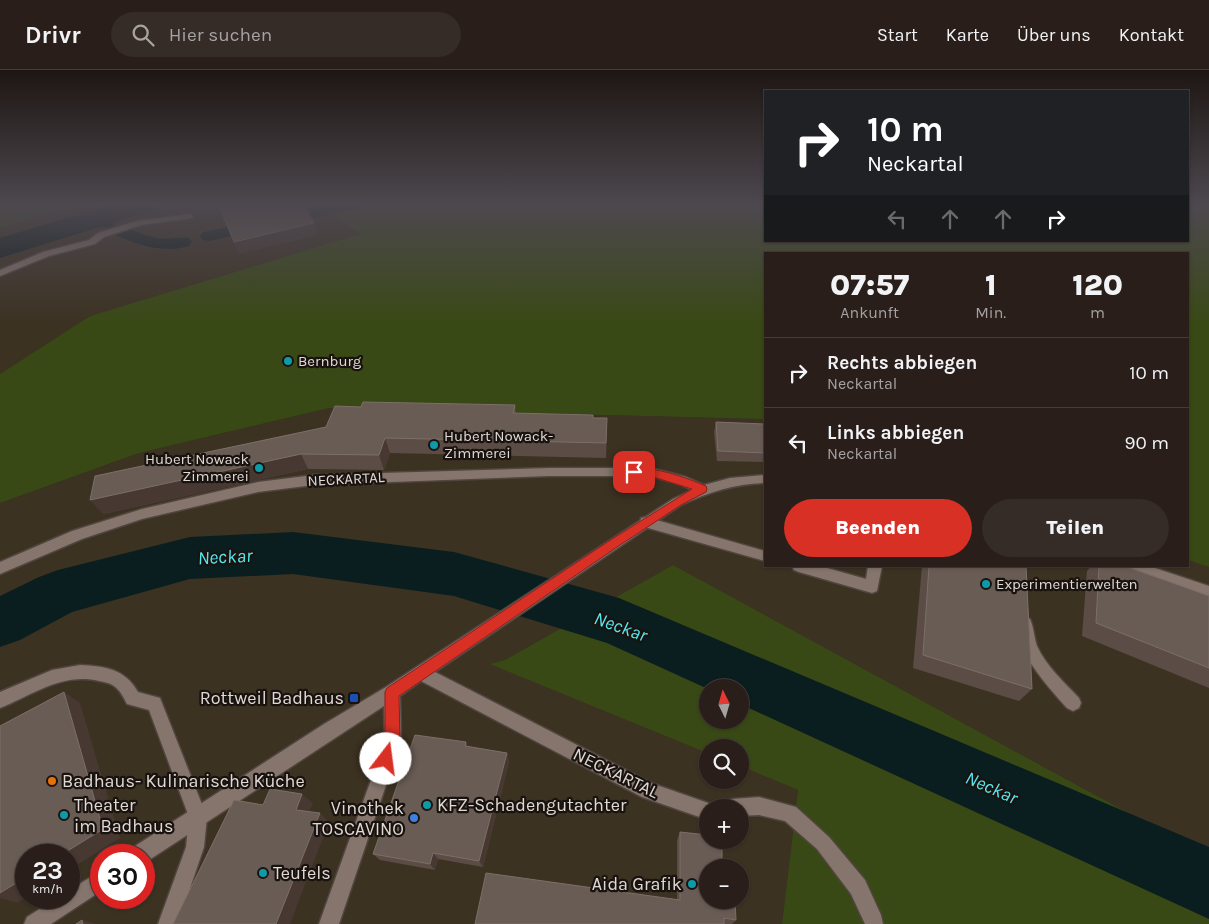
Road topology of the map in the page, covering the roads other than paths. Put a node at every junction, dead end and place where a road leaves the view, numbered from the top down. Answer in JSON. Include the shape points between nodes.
{"nodes":[{"id":1,"x":85,"y":244,"type":"edge"},
{"id":2,"x":0,"y":272,"type":"edge"},
{"id":3,"x":764,"y":479,"type":"edge"},
{"id":4,"x":702,"y":489,"type":"junction"},
{"id":5,"x":646,"y":522,"type":"junction"},
{"id":6,"x":764,"y":556,"type":"edge"},
{"id":7,"x":802,"y":567,"type":"edge"},
{"id":8,"x":876,"y":567,"type":"edge"},
{"id":9,"x":1133,"y":567,"type":"edge"},
{"id":10,"x":0,"y":568,"type":"edge"},
{"id":11,"x":1209,"y":592,"type":"edge"},
{"id":12,"x":1025,"y":612,"type":"edge"},
{"id":13,"x":421,"y":673,"type":"junction"},
{"id":14,"x":392,"y":692,"type":"junction"},
{"id":15,"x":0,"y":700,"type":"edge"},
{"id":16,"x":1073,"y":703,"type":"dead end"},
{"id":17,"x":749,"y":807,"type":"edge"},
{"id":18,"x":699,"y":808,"type":"edge"},
{"id":19,"x":198,"y":816,"type":"junction"},
{"id":20,"x":155,"y":844,"type":"edge"},
{"id":21,"x":90,"y":887,"type":"edge"},
{"id":22,"x":874,"y":922,"type":"dead end"},
{"id":23,"x":34,"y":924,"type":"edge"},
{"id":24,"x":168,"y":924,"type":"edge"},
{"id":25,"x":329,"y":924,"type":"edge"}],
"edges":[{"from":1,"to":2,"type":"street","via":[[46,254]]},
{"from":3,"to":4,"type":"street","via":[[734,481]]},
{"from":4,"to":5,"type":"street"},
{"from":4,"to":10,"type":"street","name":"NECKARTAL","via":[[650,472],[314,480],[258,488],[142,514],[77,536]]},
{"from":5,"to":6,"type":"street"},
{"from":5,"to":13,"type":"street"},
{"from":7,"to":8,"type":"street","via":[[872,587]]},
{"from":9,"to":11,"type":"street"},
{"from":12,"to":16,"type":"street","via":[[1025,630],[1037,660]]},
{"from":13,"to":14,"type":"street"},
{"from":13,"to":18,"type":"street","name":"NECKARTAL","via":[[648,791]]},
{"from":14,"to":19,"type":"street"},
{"from":14,"to":25,"type":"street","via":[[393,741]]},
{"from":15,"to":19,"type":"street","via":[[30,685],[78,673],[102,674],[122,681],[133,700],[154,703]]},
{"from":17,"to":22,"type":"street","via":[[790,814],[823,842],[858,887]]},
{"from":19,"to":20,"type":"street"},
{"from":19,"to":24,"type":"street","via":[[195,847]]},
{"from":21,"to":23,"type":"street"}]}
